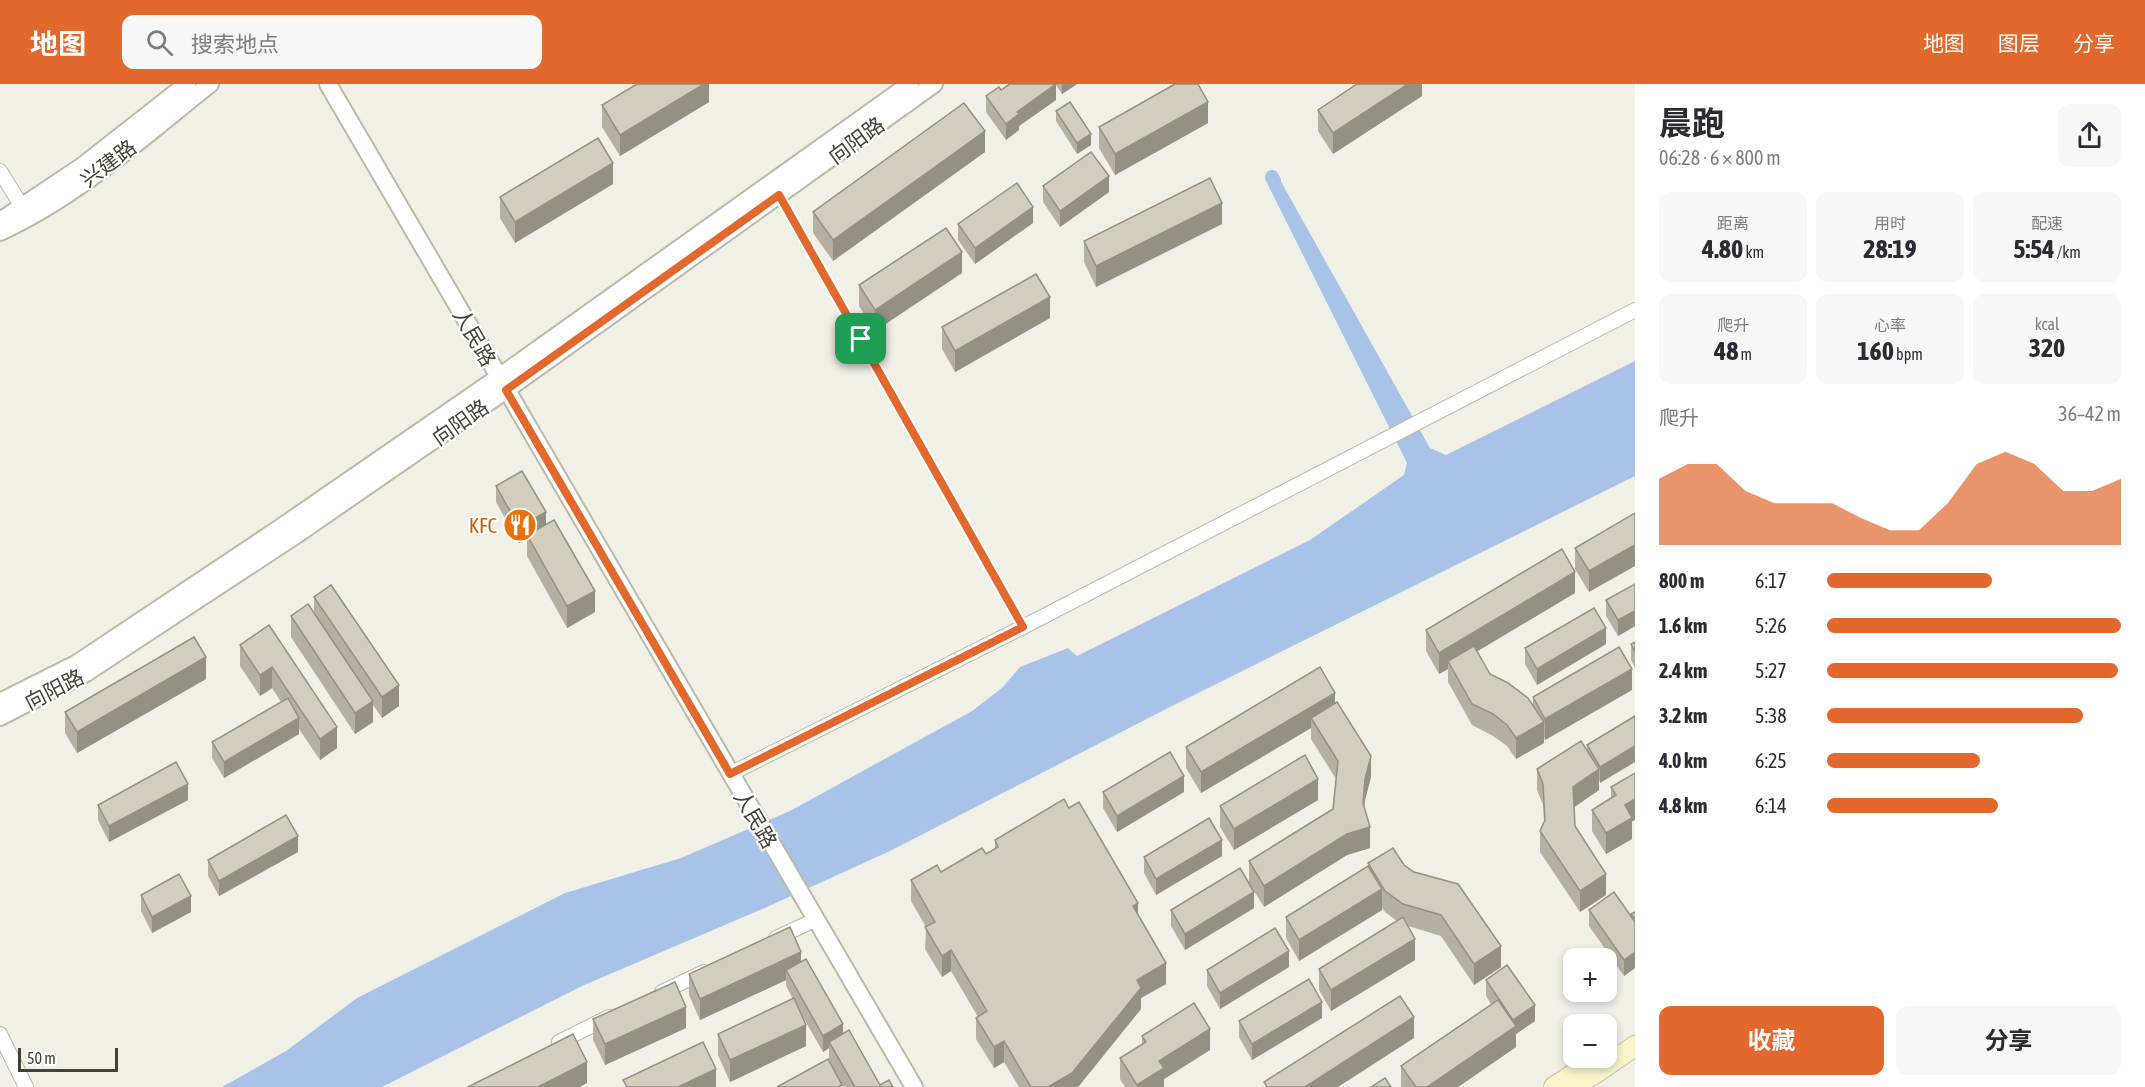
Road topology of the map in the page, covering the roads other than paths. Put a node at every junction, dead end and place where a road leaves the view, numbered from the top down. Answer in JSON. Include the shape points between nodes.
{"nodes":[{"id":1,"x":187,"y":84,"type":"edge"},
{"id":2,"x":210,"y":84,"type":"edge"},
{"id":3,"x":328,"y":84,"type":"edge"},
{"id":4,"x":910,"y":84,"type":"edge"},
{"id":5,"x":934,"y":84,"type":"edge"},
{"id":6,"x":0,"y":171,"type":"edge"},
{"id":7,"x":779,"y":195,"type":"junction"},
{"id":8,"x":21,"y":205,"type":"junction"},
{"id":9,"x":0,"y":221,"type":"edge"},
{"id":10,"x":0,"y":232,"type":"edge"},
{"id":11,"x":1635,"y":310,"type":"edge"},
{"id":12,"x":502,"y":384,"type":"junction"},
{"id":13,"x":1023,"y":627,"type":"junction"},
{"id":14,"x":0,"y":702,"type":"edge"},
{"id":15,"x":0,"y":717,"type":"edge"},
{"id":16,"x":730,"y":774,"type":"junction"},
{"id":17,"x":814,"y":920,"type":"junction"},
{"id":18,"x":762,"y":945,"type":"edge"},
{"id":19,"x":721,"y":964,"type":"edge"},
{"id":20,"x":648,"y":999,"type":"edge"},
{"id":21,"x":627,"y":1009,"type":"edge"},
{"id":22,"x":1635,"y":1032,"type":"edge"},
{"id":23,"x":0,"y":1034,"type":"edge"},
{"id":24,"x":544,"y":1050,"type":"edge"},
{"id":25,"x":1626,"y":1053,"type":"edge"},
{"id":26,"x":1582,"y":1068,"type":"edge"},
{"id":27,"x":26,"y":1087,"type":"edge"},
{"id":28,"x":914,"y":1087,"type":"edge"},
{"id":29,"x":1554,"y":1087,"type":"edge"},
{"id":30,"x":1575,"y":1087,"type":"edge"}],
"edges":[{"from":1,"to":8,"type":"street","name":"兴建路","via":[[81,167]]},
{"from":2,"to":10,"type":"street","name":"兴建路","via":[[92,177]]},
{"from":3,"to":12,"type":"street","name":"人民路"},
{"from":4,"to":12,"type":"street","name":"向阳路"},
{"from":5,"to":7,"type":"street","name":"向阳路"},
{"from":6,"to":8,"type":"street"},
{"from":7,"to":12,"type":"street","name":"向阳路"},
{"from":7,"to":13,"type":"lane"},
{"from":8,"to":9,"type":"street","name":"兴建路"},
{"from":11,"to":13,"type":"street"},
{"from":12,"to":14,"type":"street","name":"向阳路","via":[[76,664]]},
{"from":12,"to":15,"type":"street","name":"向阳路","via":[[296,535],[86,673]]},
{"from":12,"to":16,"type":"street","name":"人民路"},
{"from":13,"to":16,"type":"street"},
{"from":16,"to":17,"type":"street","name":"人民路"},
{"from":17,"to":18,"type":"street"},
{"from":17,"to":28,"type":"street","name":"人民路"},
{"from":19,"to":20,"type":"street"},
{"from":21,"to":24,"type":"street"},
{"from":22,"to":25,"type":"main road"},
{"from":23,"to":27,"type":"street"},
{"from":25,"to":30,"type":"main road"},
{"from":26,"to":29,"type":"main road"}]}
